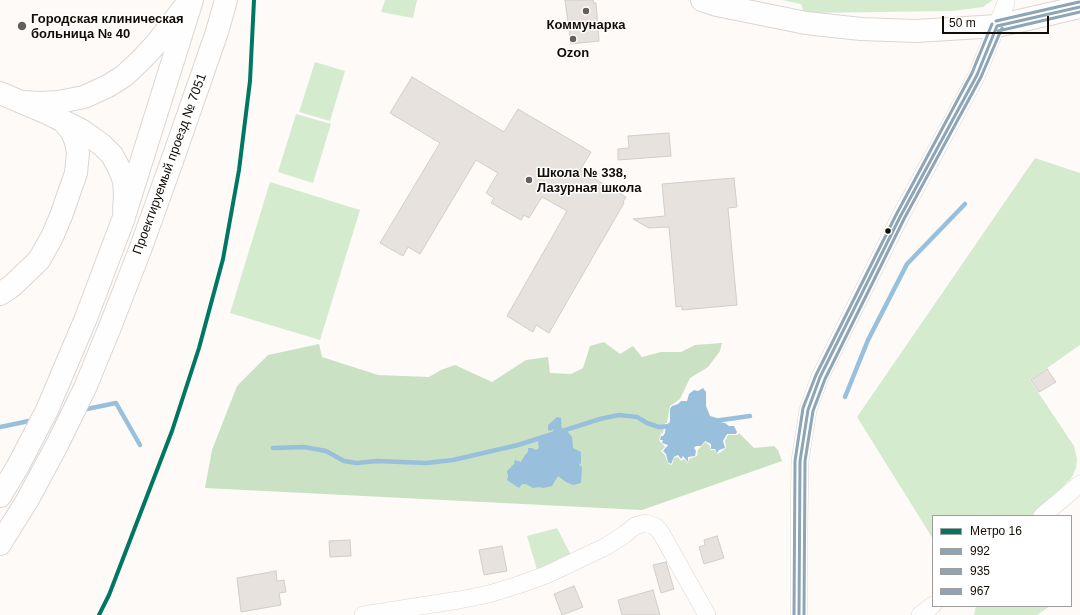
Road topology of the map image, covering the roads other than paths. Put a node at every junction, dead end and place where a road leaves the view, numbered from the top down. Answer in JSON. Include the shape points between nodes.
{"nodes":[{"id":1,"x":191,"y":0,"type":"edge"},
{"id":2,"x":226,"y":0,"type":"edge"},
{"id":3,"x":702,"y":0,"type":"edge"},
{"id":4,"x":1006,"y":0,"type":"edge"},
{"id":5,"x":1080,"y":7,"type":"edge"},
{"id":6,"x":997,"y":26,"type":"junction"},
{"id":7,"x":0,"y":93,"type":"edge"},
{"id":8,"x":23,"y":102,"type":"junction"},
{"id":9,"x":63,"y":121,"type":"junction"},
{"id":10,"x":123,"y":220,"type":"junction"},
{"id":11,"x":0,"y":294,"type":"edge"},
{"id":12,"x":1080,"y":484,"type":"edge"},
{"id":13,"x":0,"y":496,"type":"edge"},
{"id":14,"x":1043,"y":515,"type":"edge"},
{"id":15,"x":0,"y":544,"type":"edge"},
{"id":16,"x":932,"y":606,"type":"edge"},
{"id":17,"x":363,"y":615,"type":"edge"},
{"id":18,"x":707,"y":615,"type":"edge"},
{"id":19,"x":799,"y":615,"type":"edge"},
{"id":20,"x":920,"y":615,"type":"edge"}],
"edges":[{"from":1,"to":8,"type":"main road","via":[[140,61],[108,86],[84,97],[59,102]]},
{"from":1,"to":10,"type":"main road","name":"Проектируемый проезд № 7051"},
{"from":2,"to":15,"type":"main road","name":"Проектируемый проезд № 7051","via":[[172,164],[110,327],[57,445]]},
{"from":3,"to":6,"type":"main road","via":[[787,20],[861,29],[916,31]]},
{"from":4,"to":6,"type":"street"},
{"from":5,"to":6,"type":"main road"},
{"from":6,"to":19,"type":"street","via":[[977,75],[900,217],[820,377],[808,410],[800,460]]},
{"from":7,"to":8,"type":"main road"},
{"from":8,"to":9,"type":"main road"},
{"from":9,"to":10,"type":"main road","via":[[93,137],[112,155],[124,181]]},
{"from":9,"to":11,"type":"main road","via":[[76,142],[76,173],[52,237],[40,260]]},
{"from":10,"to":13,"type":"main road","name":"Проектируемый проезд № 7051","via":[[86,318],[47,410]]},
{"from":12,"to":14,"type":"street"},
{"from":16,"to":20,"type":"street"},
{"from":17,"to":18,"type":"street","via":[[459,600],[518,585],[546,575],[600,549],[635,526],[646,523],[656,527],[661,533]]}]}
